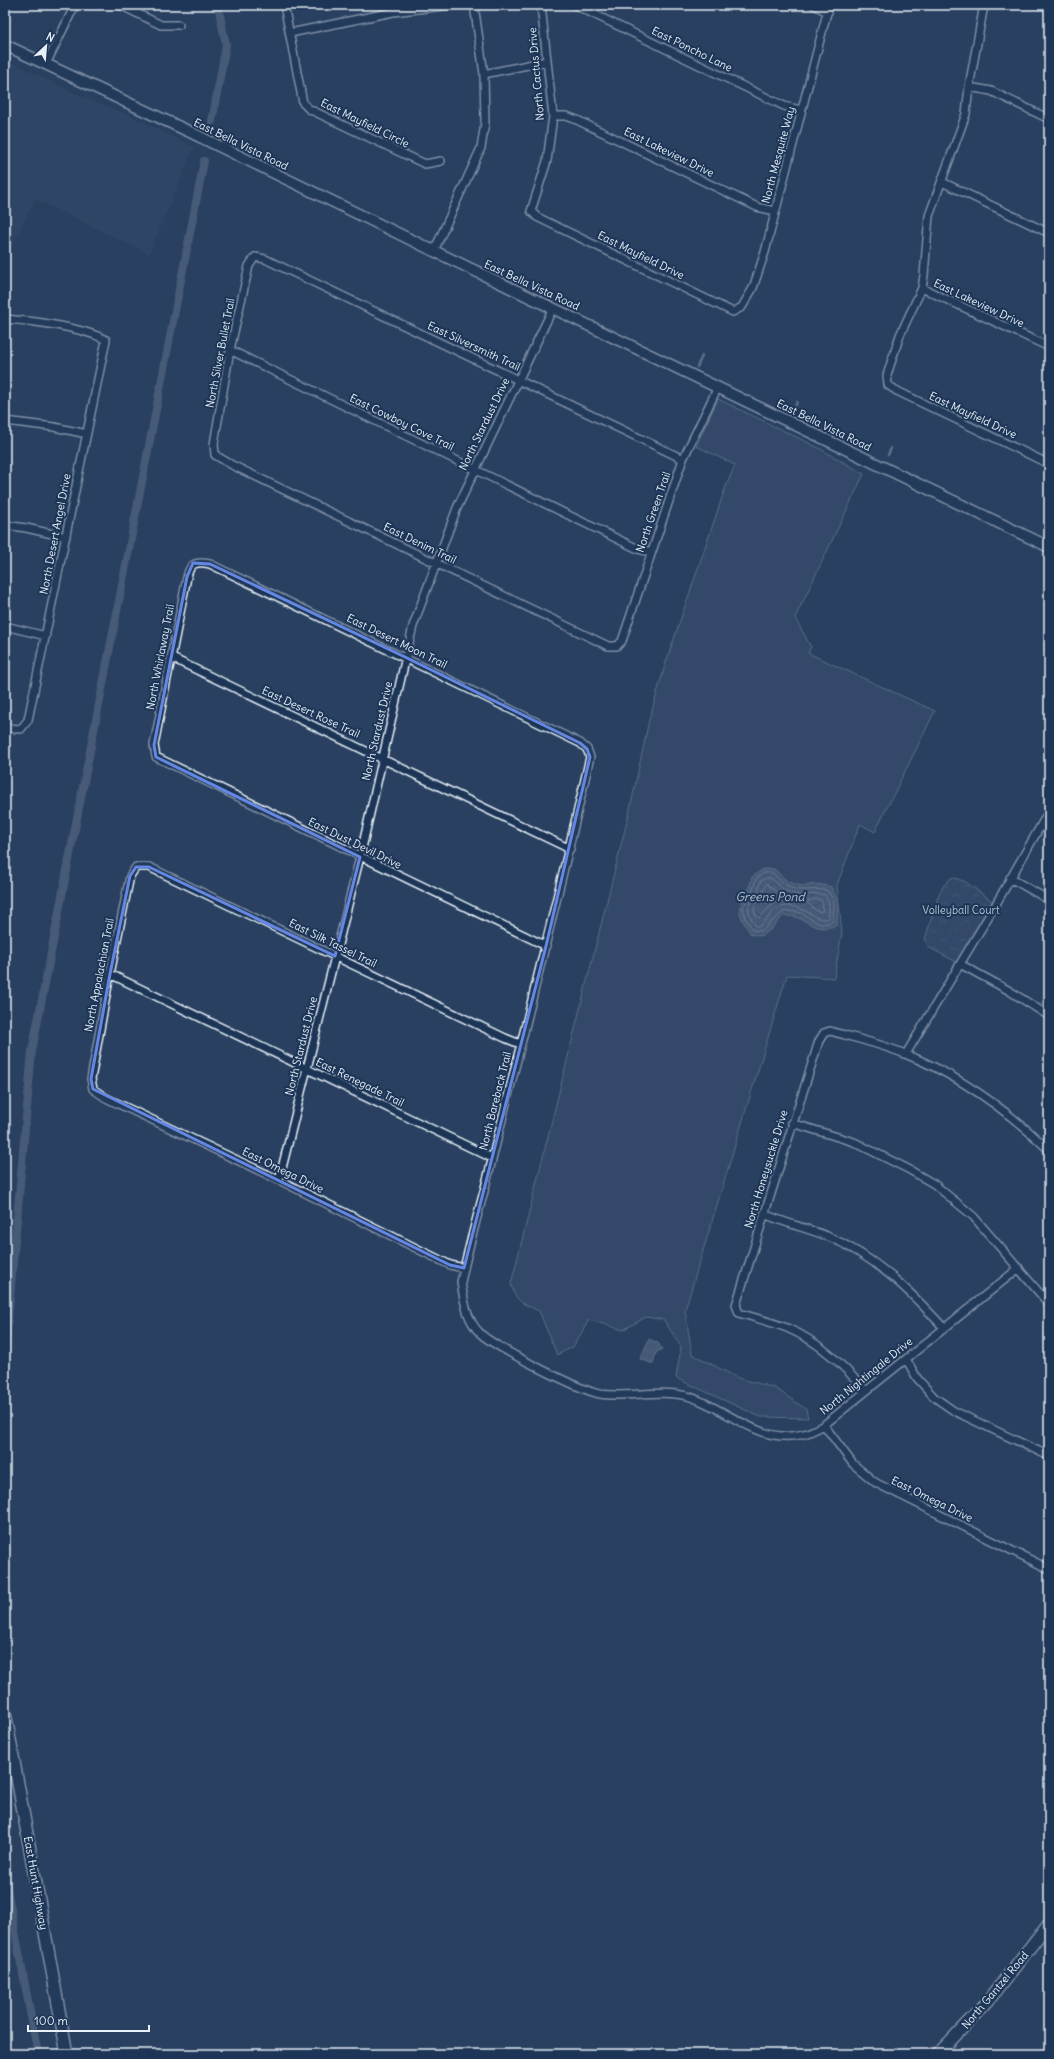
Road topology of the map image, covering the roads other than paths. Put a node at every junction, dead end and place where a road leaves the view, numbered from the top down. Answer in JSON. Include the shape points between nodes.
{"nodes":[{"id":1,"x":75,"y":5,"type":"edge"},
{"id":2,"x":120,"y":5,"type":"edge"},
{"id":3,"x":284,"y":5,"type":"edge"},
{"id":4,"x":452,"y":5,"type":"edge"},
{"id":5,"x":474,"y":5,"type":"edge"},
{"id":6,"x":541,"y":5,"type":"edge"},
{"id":7,"x":575,"y":5,"type":"edge"},
{"id":8,"x":814,"y":5,"type":"edge"},
{"id":9,"x":984,"y":5,"type":"edge"},
{"id":10,"x":392,"y":8,"type":"edge"},
{"id":11,"x":828,"y":8,"type":"edge"},
{"id":12,"x":179,"y":25,"type":"dead end"},
{"id":13,"x":290,"y":33,"type":"junction"},
{"id":14,"x":5,"y":44,"type":"edge"},
{"id":15,"x":547,"y":61,"type":"junction"},
{"id":16,"x":46,"y":64,"type":"junction"},
{"id":17,"x":484,"y":74,"type":"junction"},
{"id":18,"x":969,"y":87,"type":"junction"},
{"id":19,"x":801,"y":110,"type":"junction"},
{"id":20,"x":553,"y":116,"type":"junction"},
{"id":21,"x":1049,"y":119,"type":"edge"},
{"id":22,"x":441,"y":161,"type":"dead end"},
{"id":23,"x":942,"y":182,"type":"junction"},
{"id":24,"x":531,"y":211,"type":"joint"},
{"id":25,"x":775,"y":211,"type":"junction"},
{"id":26,"x":1049,"y":233,"type":"edge"},
{"id":27,"x":434,"y":252,"type":"junction"},
{"id":28,"x":255,"y":257,"type":"joint"},
{"id":29,"x":922,"y":288,"type":"junction"},
{"id":30,"x":742,"y":307,"type":"joint"},
{"id":31,"x":552,"y":308,"type":"junction"},
{"id":32,"x":5,"y":319,"type":"edge"},
{"id":33,"x":1049,"y":348,"type":"edge"},
{"id":34,"x":230,"y":350,"type":"junction"},
{"id":35,"x":518,"y":379,"type":"junction"},
{"id":36,"x":718,"y":387,"type":"junction"},
{"id":37,"x":5,"y":421,"type":"edge"},
{"id":38,"x":87,"y":434,"type":"junction"},
{"id":39,"x":215,"y":455,"type":"joint"},
{"id":40,"x":683,"y":460,"type":"junction"},
{"id":41,"x":1049,"y":464,"type":"edge"},
{"id":42,"x":474,"y":469,"type":"junction"},
{"id":43,"x":5,"y":525,"type":"edge"},
{"id":44,"x":66,"y":536,"type":"junction"},
{"id":45,"x":1049,"y":548,"type":"edge"},
{"id":46,"x":652,"y":552,"type":"junction"},
{"id":47,"x":193,"y":563,"type":"joint"},
{"id":48,"x":436,"y":563,"type":"junction"},
{"id":49,"x":5,"y":626,"type":"edge"},
{"id":50,"x":46,"y":636,"type":"junction"},
{"id":51,"x":617,"y":646,"type":"joint"},
{"id":52,"x":405,"y":657,"type":"junction"},
{"id":53,"x":172,"y":658,"type":"junction"},
{"id":54,"x":5,"y":728,"type":"edge"},
{"id":55,"x":587,"y":749,"type":"joint"},
{"id":56,"x":156,"y":757,"type":"joint"},
{"id":57,"x":382,"y":758,"type":"junction"},
{"id":58,"x":1049,"y":811,"type":"edge"},
{"id":59,"x":570,"y":849,"type":"junction"},
{"id":60,"x":360,"y":857,"type":"junction"},
{"id":61,"x":136,"y":867,"type":"joint"},
{"id":62,"x":1010,"y":878,"type":"junction"},
{"id":63,"x":1049,"y":900,"type":"edge"},
{"id":64,"x":546,"y":946,"type":"junction"},
{"id":65,"x":335,"y":956,"type":"junction"},
{"id":66,"x":960,"y":964,"type":"junction"},
{"id":67,"x":110,"y":974,"type":"junction"},
{"id":68,"x":1049,"y":1016,"type":"edge"},
{"id":69,"x":520,"y":1044,"type":"junction"},
{"id":70,"x":906,"y":1054,"type":"junction"},
{"id":71,"x":306,"y":1069,"type":"junction"},
{"id":72,"x":93,"y":1089,"type":"joint"},
{"id":73,"x":792,"y":1123,"type":"junction"},
{"id":74,"x":1049,"y":1150,"type":"edge"},
{"id":75,"x":492,"y":1158,"type":"junction"},
{"id":76,"x":279,"y":1180,"type":"junction"},
{"id":77,"x":764,"y":1214,"type":"junction"},
{"id":78,"x":464,"y":1268,"type":"junction"},
{"id":79,"x":1019,"y":1268,"type":"junction"},
{"id":80,"x":1049,"y":1304,"type":"edge"},
{"id":81,"x":944,"y":1328,"type":"junction"},
{"id":82,"x":906,"y":1359,"type":"junction"},
{"id":83,"x":592,"y":1391,"type":"joint"},
{"id":84,"x":866,"y":1391,"type":"junction"},
{"id":85,"x":824,"y":1425,"type":"junction"},
{"id":86,"x":1049,"y":1456,"type":"edge"},
{"id":87,"x":1049,"y":1569,"type":"edge"},
{"id":88,"x":5,"y":1712,"type":"edge"},
{"id":89,"x":1049,"y":1923,"type":"edge"},
{"id":90,"x":67,"y":2054,"type":"edge"},
{"id":91,"x":938,"y":2054,"type":"edge"}],
"edges":[{"from":1,"to":16,"type":"street"},
{"from":2,"to":12,"type":"street","via":[[161,25]]},
{"from":3,"to":13,"type":"street","name":"East Mayfield Circle"},
{"from":4,"to":10,"type":"street"},
{"from":5,"to":17,"type":"street"},
{"from":6,"to":15,"type":"street","name":"North Cactus Drive"},
{"from":7,"to":19,"type":"street","name":"East Poncho Lane","via":[[784,106]]},
{"from":8,"to":11,"type":"street"},
{"from":9,"to":18,"type":"street"},
{"from":10,"to":13,"type":"street"},
{"from":11,"to":19,"type":"street","name":"North Mesquite Way"},
{"from":13,"to":22,"type":"street","name":"East Mayfield Circle","via":[[299,90],[303,102],[309,109],[425,164]]},
{"from":14,"to":16,"type":"street","name":"East Bella Vista Road"},
{"from":15,"to":17,"type":"street"},
{"from":15,"to":20,"type":"street","name":"North Cactus Drive"},
{"from":16,"to":27,"type":"street","name":"East Bella Vista Road"},
{"from":17,"to":27,"type":"street","via":[[485,123],[481,148]]},
{"from":18,"to":21,"type":"street","via":[[991,91]]},
{"from":18,"to":23,"type":"street","via":[[966,114]]},
{"from":19,"to":25,"type":"street","name":"North Mesquite Way"},
{"from":20,"to":24,"type":"street","name":"North Cactus Drive","via":[[546,161]]},
{"from":20,"to":25,"type":"street","name":"East Lakeview Drive","via":[[566,116],[577,120],[757,207]]},
{"from":23,"to":26,"type":"street"},
{"from":23,"to":29,"type":"street","via":[[928,216]]},
{"from":24,"to":30,"type":"street","name":"East Mayfield Drive","via":[[537,217],[733,312]]},
{"from":25,"to":30,"type":"street","name":"North Mesquite Way","via":[[766,252],[753,288]]},
{"from":27,"to":31,"type":"street","name":"East Bella Vista Road"},
{"from":28,"to":34,"type":"street","name":"North Silver Bullet Trail","via":[[250,266]]},
{"from":28,"to":35,"type":"street","name":"East Silversmith Trail","via":[[265,259]]},
{"from":29,"to":33,"type":"street","name":"East Lakeview Drive"},
{"from":29,"to":41,"type":"street","name":"East Mayfield Drive","via":[[900,335],[886,375],[888,385]]},
{"from":31,"to":35,"type":"street","name":"North Stardust Drive"},
{"from":31,"to":36,"type":"street","name":"East Bella Vista Road"},
{"from":32,"to":38,"type":"street","name":"North Desert Angel Drive","via":[[79,331],[106,340]]},
{"from":34,"to":39,"type":"street","name":"North Silver Bullet Trail","via":[[214,444]]},
{"from":34,"to":42,"type":"street","name":"East Cowboy Cove Trail"},
{"from":35,"to":40,"type":"street","name":"East Silversmith Trail"},
{"from":35,"to":42,"type":"street","name":"North Stardust Drive"},
{"from":36,"to":40,"type":"street","name":"North Green Trail"},
{"from":36,"to":45,"type":"street","name":"East Bella Vista Road"},
{"from":37,"to":38,"type":"street"},
{"from":38,"to":44,"type":"street","name":"North Desert Angel Drive"},
{"from":39,"to":48,"type":"street","name":"East Denim Trail"},
{"from":40,"to":46,"type":"street","name":"North Green Trail"},
{"from":42,"to":46,"type":"street","name":"East Cowboy Cove Trail","via":[[638,549]]},
{"from":42,"to":48,"type":"street","name":"North Stardust Drive"},
{"from":43,"to":44,"type":"street"},
{"from":44,"to":50,"type":"street","name":"North Desert Angel Drive"},
{"from":46,"to":51,"type":"street","name":"North Green Trail","via":[[622,641]]},
{"from":47,"to":52,"type":"street","name":"East Desert Moon Trail","via":[[210,564]]},
{"from":47,"to":53,"type":"street","name":"North Whirlaway Trail","via":[[188,573]]},
{"from":48,"to":51,"type":"street","name":"East Denim Trail","via":[[608,646]]},
{"from":48,"to":52,"type":"street","name":"North Stardust Drive","via":[[413,626]]},
{"from":49,"to":50,"type":"street"},
{"from":50,"to":54,"type":"street","name":"North Desert Angel Drive","via":[[28,720],[21,729]]},
{"from":52,"to":55,"type":"street","name":"East Desert Moon Trail","via":[[580,743]]},
{"from":52,"to":57,"type":"street","name":"North Stardust Drive"},
{"from":53,"to":56,"type":"street","name":"North Whirlaway Trail","via":[[154,744]]},
{"from":53,"to":57,"type":"street","name":"East Desert Rose Trail"},
{"from":55,"to":59,"type":"street","name":"North Bareback Trail","via":[[590,757]]},
{"from":56,"to":60,"type":"street","name":"East Dust Devil Drive"},
{"from":57,"to":59,"type":"street","name":"East Desert Rose Trail"},
{"from":57,"to":60,"type":"street","name":"North Stardust Drive"},
{"from":58,"to":62,"type":"street"},
{"from":59,"to":64,"type":"street","name":"North Bareback Trail"},
{"from":60,"to":64,"type":"street","name":"East Dust Devil Drive"},
{"from":60,"to":65,"type":"street","name":"North Stardust Drive"},
{"from":61,"to":65,"type":"street","name":"East Silk Tassel Trail","via":[[149,867]]},
{"from":61,"to":67,"type":"street","name":"North Appalachian Trail","via":[[130,876]]},
{"from":62,"to":63,"type":"street"},
{"from":62,"to":66,"type":"street"},
{"from":64,"to":69,"type":"street","name":"North Bareback Trail"},
{"from":65,"to":69,"type":"street","name":"East Silk Tassel Trail"},
{"from":65,"to":71,"type":"street","name":"North Stardust Drive"},
{"from":66,"to":68,"type":"street"},
{"from":66,"to":70,"type":"street"},
{"from":67,"to":71,"type":"street","name":"East Renegade Trail"},
{"from":67,"to":72,"type":"street","name":"North Appalachian Trail","via":[[91,1078]]},
{"from":69,"to":75,"type":"street","name":"North Bareback Trail"},
{"from":70,"to":73,"type":"street","name":"North Honeysuckle Drive","via":[[830,1031],[824,1033],[819,1040]]},
{"from":70,"to":74,"type":"street","via":[[985,1097],[1020,1122]]},
{"from":71,"to":75,"type":"street","name":"East Renegade Trail"},
{"from":71,"to":76,"type":"street","name":"North Stardust Drive"},
{"from":72,"to":76,"type":"street","name":"East Omega Drive","via":[[106,1098]]},
{"from":73,"to":77,"type":"street","name":"North Honeysuckle Drive"},
{"from":73,"to":79,"type":"street","via":[[854,1142],[908,1168],[934,1184],[973,1216]]},
{"from":75,"to":78,"type":"street","name":"North Bareback Trail"},
{"from":76,"to":78,"type":"street","name":"East Omega Drive","via":[[450,1265]]},
{"from":77,"to":81,"type":"street","via":[[827,1236],[853,1249],[897,1279]]},
{"from":77,"to":84,"type":"street","name":"North Honeysuckle Drive","via":[[736,1305],[739,1313],[786,1328],[809,1339],[840,1362]]},
{"from":78,"to":83,"type":"street","name":"North Bareback Trail","via":[[461,1282],[464,1304],[470,1321],[481,1334],[532,1363]]},
{"from":79,"to":80,"type":"street"},
{"from":79,"to":81,"type":"street","name":"North Nightingale Drive"},
{"from":81,"to":82,"type":"street","name":"North Nightingale Drive"},
{"from":82,"to":84,"type":"street","name":"North Nightingale Drive"},
{"from":82,"to":86,"type":"street","via":[[917,1378],[934,1397],[954,1411]]},
{"from":83,"to":85,"type":"street","name":"North Nightingale Drive","via":[[620,1395],[672,1392],[696,1399],[752,1428],[777,1437],[804,1434]]},
{"from":84,"to":85,"type":"street","name":"North Nightingale Drive"},
{"from":85,"to":87,"type":"street","name":"East Omega Drive","via":[[853,1464],[876,1483]]},
{"from":88,"to":90,"type":"main road","name":"East Hunt Highway"},
{"from":89,"to":91,"type":"main road","name":"North Gantzel Road","via":[[988,2001]]}]}
